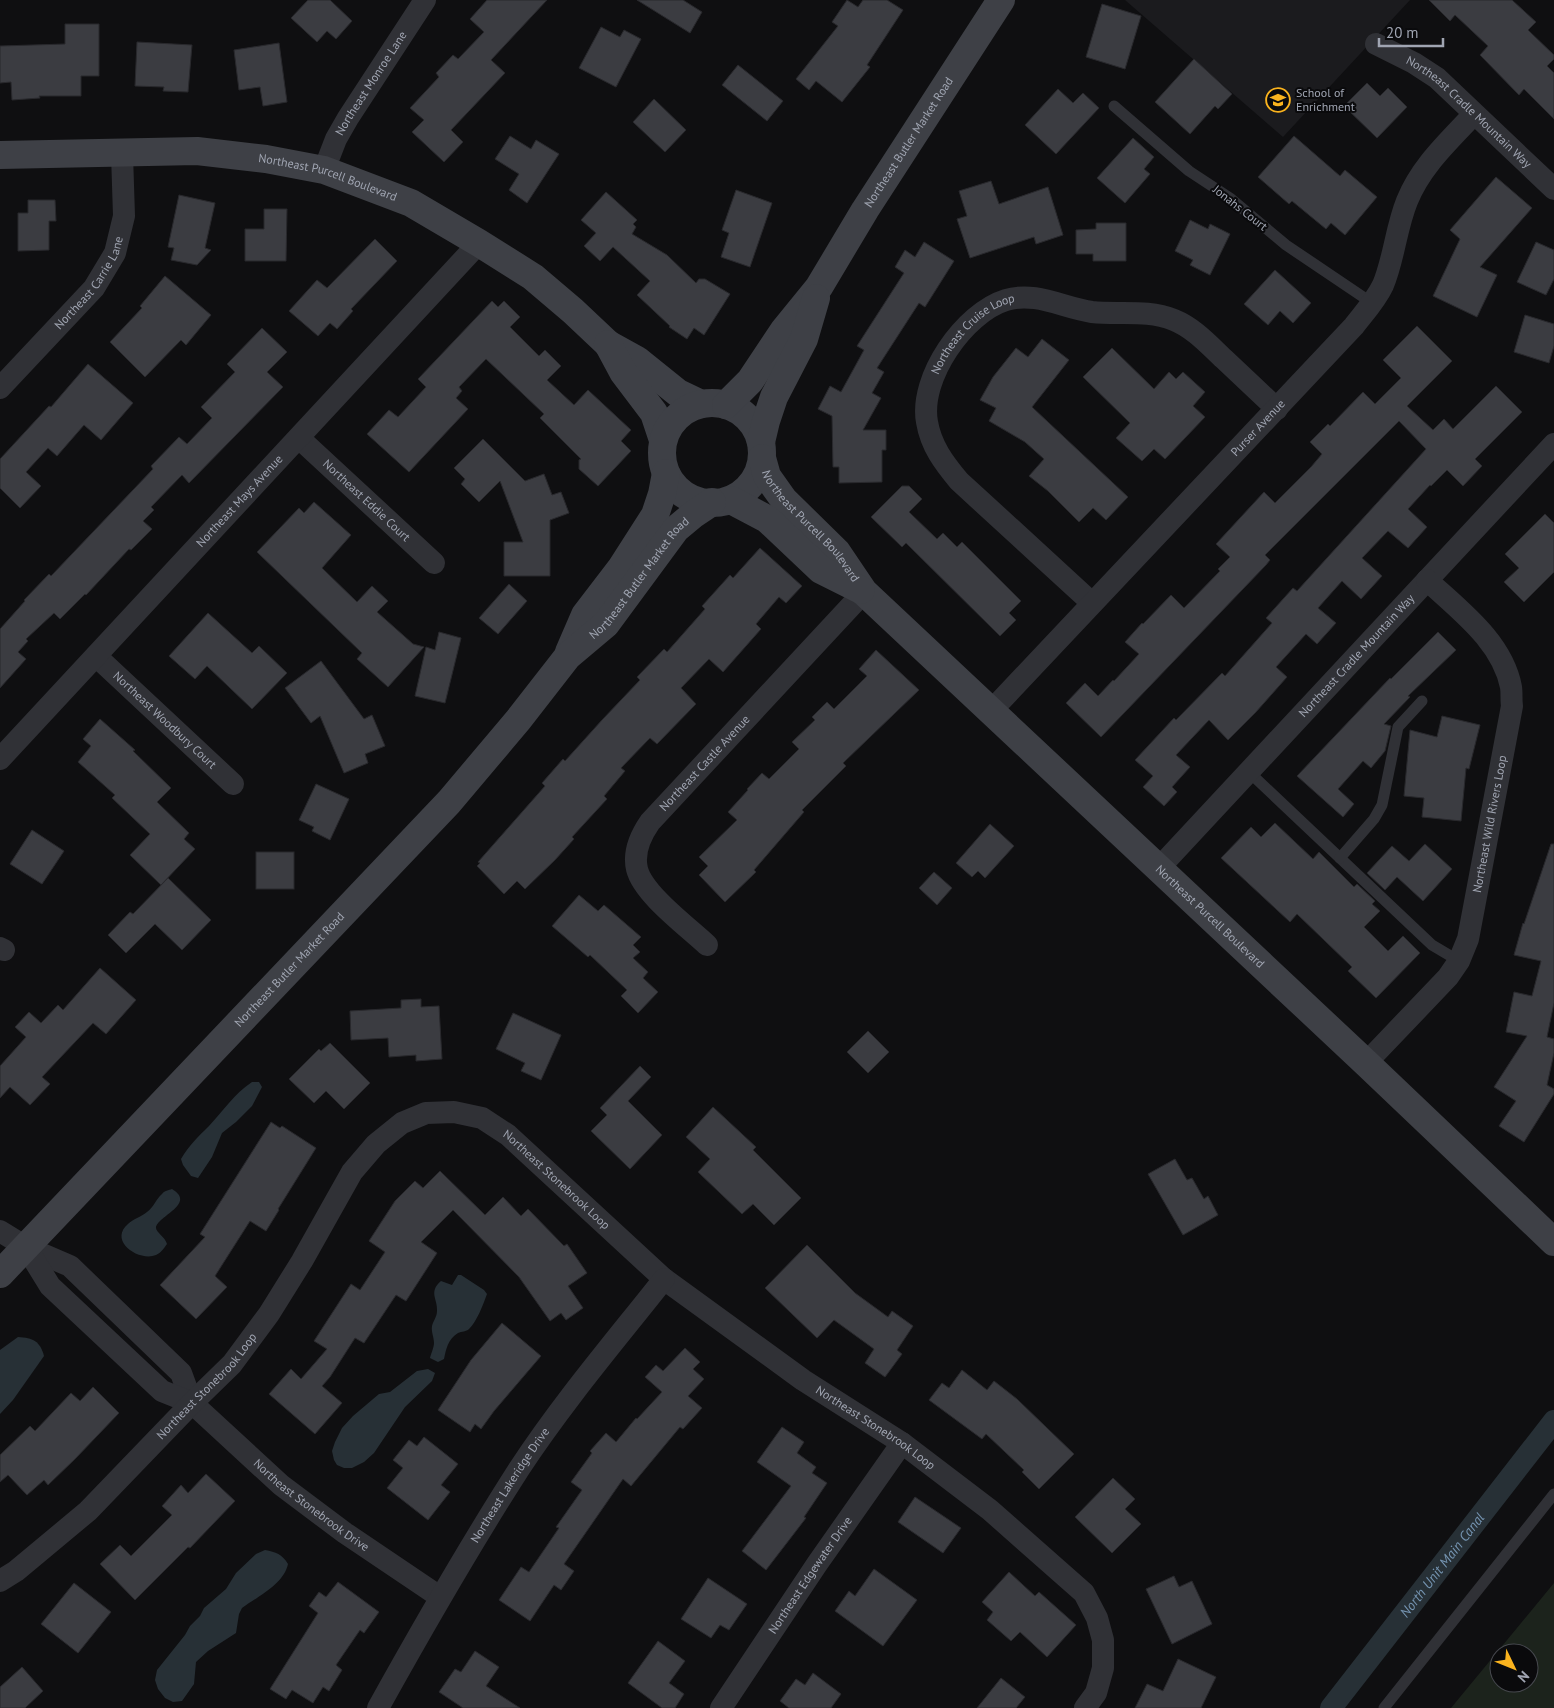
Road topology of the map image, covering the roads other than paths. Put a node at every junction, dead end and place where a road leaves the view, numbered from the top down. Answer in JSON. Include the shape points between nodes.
{"nodes":[{"id":1,"x":425,"y":0,"type":"edge"},
{"id":2,"x":1001,"y":0,"type":"edge"},
{"id":3,"x":1376,"y":44,"type":"dead end"},
{"id":4,"x":1114,"y":106,"type":"dead end"},
{"id":5,"x":1474,"y":114,"type":"junction"},
{"id":6,"x":122,"y":154,"type":"junction"},
{"id":7,"x":0,"y":155,"type":"edge"},
{"id":8,"x":324,"y":170,"type":"junction"},
{"id":9,"x":1554,"y":190,"type":"edge"},
{"id":10,"x":480,"y":242,"type":"junction"},
{"id":11,"x":819,"y":287,"type":"junction"},
{"id":12,"x":1372,"y":303,"type":"junction"},
{"id":13,"x":608,"y":344,"type":"junction"},
{"id":14,"x":0,"y":388,"type":"edge"},
{"id":15,"x":714,"y":404,"type":"junction"},
{"id":16,"x":1277,"y":409,"type":"junction"},
{"id":17,"x":299,"y":438,"type":"junction"},
{"id":18,"x":664,"y":440,"type":"junction"},
{"id":19,"x":1554,"y":444,"type":"edge"},
{"id":20,"x":761,"y":450,"type":"junction"},
{"id":21,"x":666,"y":473,"type":"junction"},
{"id":22,"x":722,"y":501,"type":"junction"},
{"id":23,"x":434,"y":563,"type":"dead end"},
{"id":24,"x":1427,"y":580,"type":"junction"},
{"id":25,"x":864,"y":592,"type":"junction"},
{"id":26,"x":1092,"y":603,"type":"junction"},
{"id":27,"x":96,"y":656,"type":"junction"},
{"id":28,"x":568,"y":656,"type":"junction"},
{"id":29,"x":1422,"y":701,"type":"dead end"},
{"id":30,"x":991,"y":711,"type":"junction"},
{"id":31,"x":0,"y":759,"type":"edge"},
{"id":32,"x":1249,"y":772,"type":"junction"},
{"id":33,"x":233,"y":784,"type":"dead end"},
{"id":34,"x":1340,"y":858,"type":"junction"},
{"id":35,"x":1159,"y":868,"type":"junction"},
{"id":36,"x":707,"y":945,"type":"dead end"},
{"id":37,"x":1459,"y":961,"type":"junction"},
{"id":38,"x":1366,"y":1063,"type":"junction"},
{"id":39,"x":0,"y":1231,"type":"edge"},
{"id":40,"x":1554,"y":1242,"type":"edge"},
{"id":41,"x":26,"y":1247,"type":"junction"},
{"id":42,"x":0,"y":1274,"type":"edge"},
{"id":43,"x":664,"y":1279,"type":"junction"},
{"id":44,"x":192,"y":1403,"type":"junction"},
{"id":45,"x":902,"y":1443,"type":"junction"},
{"id":46,"x":1554,"y":1494,"type":"edge"},
{"id":47,"x":0,"y":1581,"type":"edge"},
{"id":48,"x":440,"y":1597,"type":"junction"},
{"id":49,"x":378,"y":1708,"type":"edge"},
{"id":50,"x":721,"y":1708,"type":"edge"},
{"id":51,"x":1085,"y":1708,"type":"edge"},
{"id":52,"x":1384,"y":1708,"type":"edge"}],
"edges":[{"from":1,"to":8,"type":"street","name":"Northeast Monroe Lane","via":[[348,118]]},
{"from":2,"to":11,"type":"main road","name":"Northeast Butler Market Road"},
{"from":3,"to":5,"type":"street","name":"Northeast Cradle Mountain Way","via":[[1437,78]]},
{"from":4,"to":12,"type":"lane","name":"Jonahs Court","via":[[1189,171],[1230,198],[1286,245]]},
{"from":5,"to":9,"type":"street","name":"Northeast Cradle Mountain Way"},
{"from":5,"to":12,"type":"street","name":"Purser Avenue","via":[[1417,180],[1407,200],[1382,285]]},
{"from":6,"to":7,"type":"main road","name":"Northeast Purcell Boulevard"},
{"from":6,"to":8,"type":"main road","name":"Northeast Purcell Boulevard","via":[[197,150]]},
{"from":6,"to":14,"type":"street","name":"Northeast Carrie Lane","via":[[124,216],[115,253],[94,288]]},
{"from":8,"to":10,"type":"main road","name":"Northeast Purcell Boulevard","via":[[411,204]]},
{"from":10,"to":13,"type":"main road","name":"Northeast Purcell Boulevard","via":[[532,277]]},
{"from":10,"to":17,"type":"street","name":"Northeast Mays Avenue"},
{"from":11,"to":15,"type":"main road","name":"Northeast Butler Market Road","via":[[784,330],[750,382]]},
{"from":11,"to":20,"type":"main road","name":"Northeast Butler Market Road","via":[[804,340],[774,397]]},
{"from":12,"to":16,"type":"street","name":"Purser Avenue"},
{"from":13,"to":15,"type":"main road","name":"Northeast Purcell Boulevard","via":[[636,360],[678,393]]},
{"from":13,"to":18,"type":"main road","name":"Northeast Purcell Boulevard","via":[[623,372],[654,413]]},
{"from":15,"to":18,"type":"main road","via":[[688,409],[677,417]]},
{"from":15,"to":20,"type":"main road","via":[[745,416],[755,428]]},
{"from":16,"to":26,"type":"street","name":"Purser Avenue"},
{"from":16,"to":26,"type":"street","name":"Northeast Cruise Loop","via":[[1200,336],[1185,325],[1151,313],[1092,312],[1023,297],[1006,300],[986,310],[966,326],[934,373],[927,398],[926,420],[931,441],[959,481]]},
{"from":17,"to":23,"type":"street","name":"Northeast Eddie Court"},
{"from":17,"to":27,"type":"street","name":"Northeast Mays Avenue"},
{"from":18,"to":21,"type":"main road","via":[[662,456]]},
{"from":19,"to":24,"type":"street","name":"Northeast Cradle Mountain Way"},
{"from":20,"to":22,"type":"main road","via":[[758,473],[749,487]]},
{"from":20,"to":25,"type":"main road","name":"Northeast Purcell Boulevard","via":[[767,476],[784,500],[837,552]]},
{"from":21,"to":22,"type":"main road","via":[[675,487],[688,497]]},
{"from":21,"to":28,"type":"main road","name":"Northeast Butler Market Road","via":[[655,515],[621,568],[585,615]]},
{"from":22,"to":25,"type":"main road","name":"Northeast Purcell Boulevard","via":[[767,519],[821,570]]},
{"from":22,"to":28,"type":"main road","name":"Northeast Butler Market Road","via":[[694,514],[676,529],[606,624]]},
{"from":24,"to":32,"type":"street","name":"Northeast Cradle Mountain Way"},
{"from":24,"to":37,"type":"street","name":"Northeast Wild Rivers Loop","via":[[1482,631],[1503,664],[1511,687],[1509,727],[1468,939]]},
{"from":25,"to":30,"type":"main road","name":"Northeast Purcell Boulevard"},
{"from":25,"to":36,"type":"street","name":"Northeast Castle Avenue","via":[[641,835],[637,868],[643,883]]},
{"from":26,"to":30,"type":"street","name":"Purser Avenue"},
{"from":27,"to":31,"type":"street","name":"Northeast Mays Avenue"},
{"from":27,"to":33,"type":"street","name":"Northeast Woodbury Court"},
{"from":28,"to":41,"type":"main road","name":"Northeast Butler Market Road","via":[[449,802]]},
{"from":29,"to":34,"type":"lane","via":[[1398,728],[1382,805]]},
{"from":30,"to":35,"type":"main road","name":"Northeast Purcell Boulevard"},
{"from":32,"to":34,"type":"lane"},
{"from":32,"to":35,"type":"street","name":"Northeast Cradle Mountain Way"},
{"from":34,"to":37,"type":"lane","via":[[1432,945]]},
{"from":35,"to":38,"type":"main road","name":"Northeast Purcell Boulevard"},
{"from":37,"to":38,"type":"street","name":"Northeast Wild Rivers Loop","via":[[1448,977]]},
{"from":38,"to":40,"type":"main road","name":"Northeast Purcell Boulevard"},
{"from":39,"to":41,"type":"street","name":"Northeast Stonebrook Drive"},
{"from":41,"to":42,"type":"main road","name":"Northeast Butler Market Road"},
{"from":41,"to":44,"type":"street","name":"Northeast Stonebrook Drive","via":[[50,1286],[162,1390]]},
{"from":43,"to":44,"type":"street","name":"Northeast Stonebrook Loop","via":[[508,1135],[482,1118],[454,1112],[426,1113],[402,1123],[376,1144],[352,1172],[269,1314],[232,1364]]},
{"from":43,"to":45,"type":"street","name":"Northeast Stonebrook Loop","via":[[803,1380]]},
{"from":43,"to":48,"type":"street","name":"Northeast Lakeridge Drive","via":[[574,1392],[520,1468]]},
{"from":44,"to":47,"type":"street","name":"Northeast Stonebrook Loop","via":[[88,1511]]},
{"from":44,"to":48,"type":"street","name":"Northeast Stonebrook Drive","via":[[281,1484],[345,1533]]},
{"from":45,"to":50,"type":"street","name":"Northeast Edgewater Drive"},
{"from":45,"to":51,"type":"street","name":"Northeast Stonebrook Loop","via":[[990,1510],[1084,1593],[1097,1618],[1103,1640],[1103,1668],[1096,1693]]},
{"from":46,"to":52,"type":"lane"},
{"from":48,"to":49,"type":"street","name":"Northeast Lakeridge Drive"}]}
